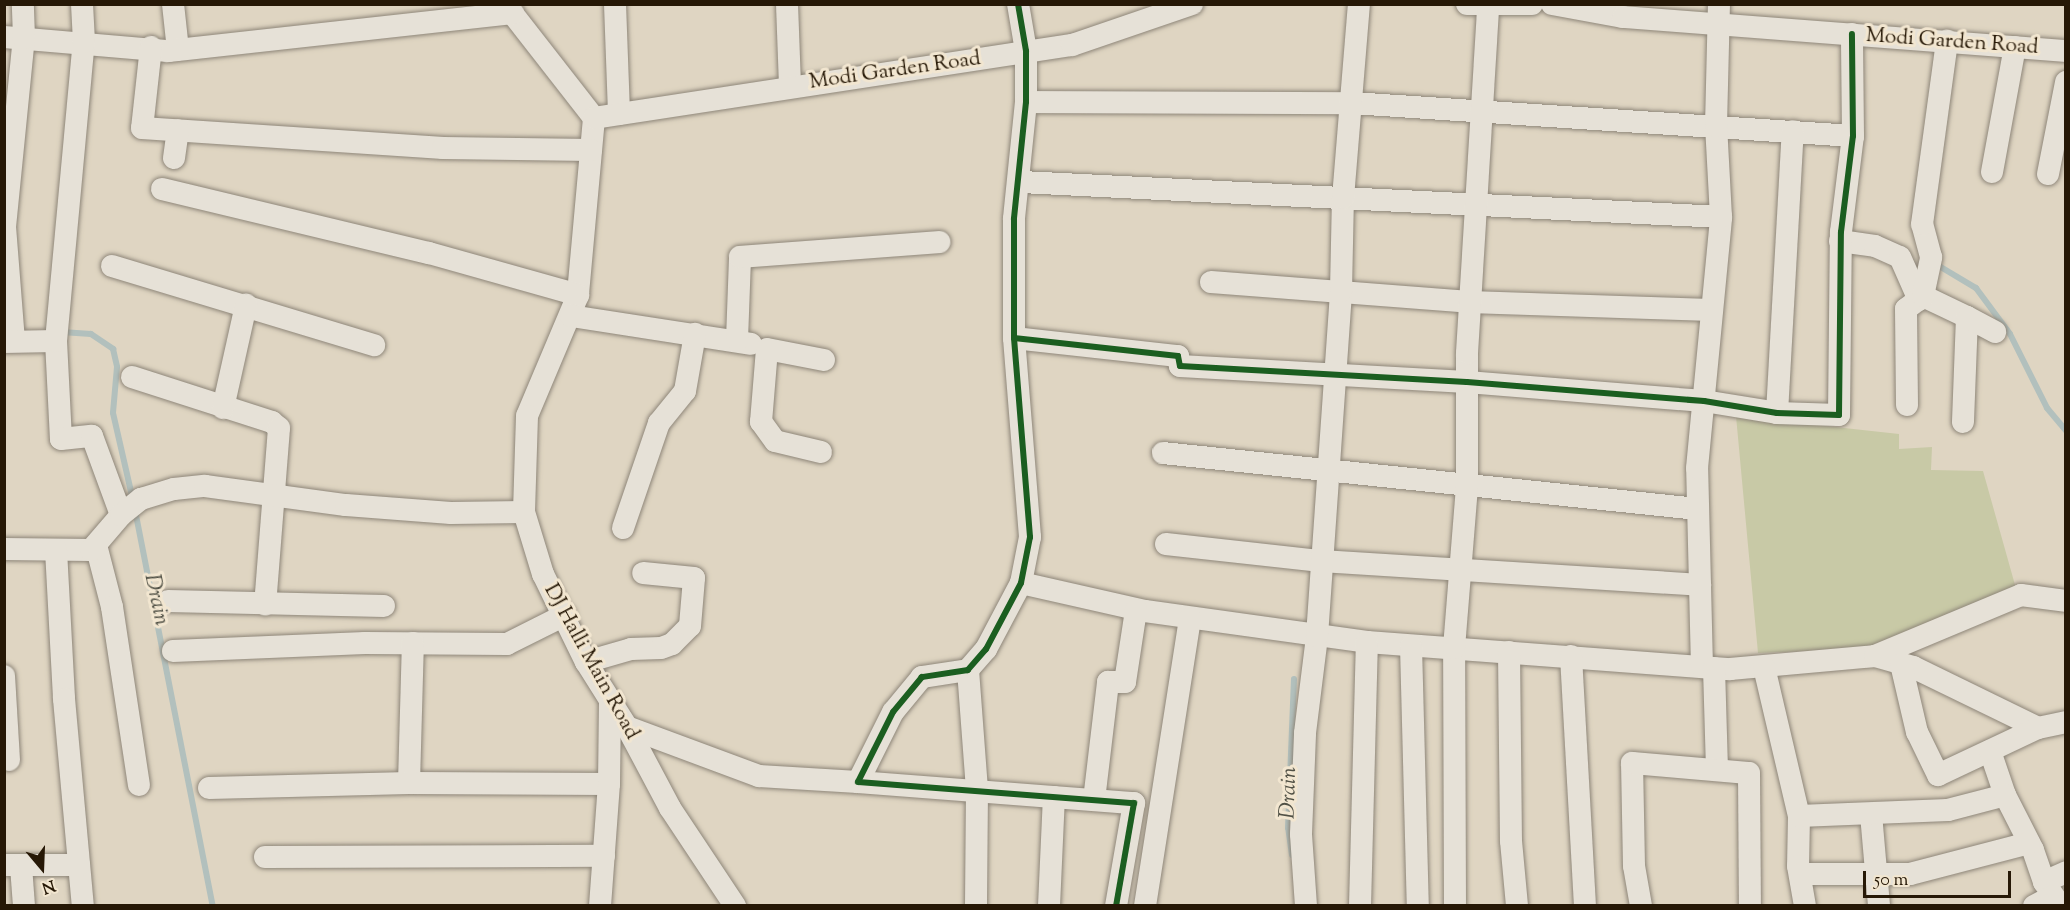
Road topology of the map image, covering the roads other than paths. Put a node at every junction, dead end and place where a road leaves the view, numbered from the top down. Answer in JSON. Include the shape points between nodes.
{"nodes":[{"id":1,"x":23,"y":4,"type":"edge"},
{"id":2,"x":82,"y":4,"type":"edge"},
{"id":3,"x":173,"y":4,"type":"edge"},
{"id":4,"x":615,"y":4,"type":"edge"},
{"id":5,"x":787,"y":4,"type":"edge"},
{"id":6,"x":1018,"y":4,"type":"edge"},
{"id":7,"x":1192,"y":4,"type":"edge"},
{"id":8,"x":1359,"y":4,"type":"edge"},
{"id":9,"x":1532,"y":4,"type":"edge"},
{"id":10,"x":1552,"y":4,"type":"edge"},
{"id":11,"x":1477,"y":6,"type":"edge"},
{"id":12,"x":509,"y":9,"type":"edge"},
{"id":13,"x":1623,"y":11,"type":"edge"},
{"id":14,"x":1719,"y":14,"type":"edge"},
{"id":15,"x":1852,"y":34,"type":"junction"},
{"id":16,"x":14,"y":38,"type":"edge"},
{"id":17,"x":1947,"y":41,"type":"junction"},
{"id":18,"x":84,"y":42,"type":"junction"},
{"id":19,"x":152,"y":47,"type":"junction"},
{"id":20,"x":2015,"y":47,"type":"junction"},
{"id":21,"x":178,"y":50,"type":"junction"},
{"id":22,"x":1026,"y":51,"type":"junction"},
{"id":23,"x":2066,"y":51,"type":"edge"},
{"id":24,"x":2066,"y":81,"type":"edge"},
{"id":25,"x":790,"y":87,"type":"junction"},
{"id":26,"x":1026,"y":102,"type":"junction"},
{"id":27,"x":1352,"y":103,"type":"junction"},
{"id":28,"x":1483,"y":110,"type":"junction"},
{"id":29,"x":618,"y":114,"type":"junction"},
{"id":30,"x":594,"y":118,"type":"junction"},
{"id":31,"x":1716,"y":126,"type":"junction"},
{"id":32,"x":178,"y":130,"type":"junction"},
{"id":33,"x":1793,"y":130,"type":"junction"},
{"id":34,"x":1853,"y":136,"type":"junction"},
{"id":35,"x":591,"y":150,"type":"junction"},
{"id":36,"x":174,"y":158,"type":"dead end"},
{"id":37,"x":1992,"y":172,"type":"dead end"},
{"id":38,"x":2048,"y":174,"type":"dead end"},
{"id":39,"x":1021,"y":182,"type":"junction"},
{"id":40,"x":162,"y":189,"type":"dead end"},
{"id":41,"x":1343,"y":198,"type":"junction"},
{"id":42,"x":1474,"y":205,"type":"junction"},
{"id":43,"x":1721,"y":217,"type":"junction"},
{"id":44,"x":1840,"y":241,"type":"junction"},
{"id":45,"x":939,"y":242,"type":"dead end"},
{"id":46,"x":112,"y":266,"type":"dead end"},
{"id":47,"x":1211,"y":282,"type":"dead end"},
{"id":48,"x":1341,"y":291,"type":"junction"},
{"id":49,"x":1921,"y":298,"type":"junction"},
{"id":50,"x":1469,"y":302,"type":"junction"},
{"id":51,"x":246,"y":305,"type":"junction"},
{"id":52,"x":574,"y":306,"type":"junction"},
{"id":53,"x":1712,"y":310,"type":"junction"},
{"id":54,"x":1966,"y":317,"type":"junction"},
{"id":55,"x":1995,"y":332,"type":"dead end"},
{"id":56,"x":695,"y":334,"type":"junction"},
{"id":57,"x":1014,"y":339,"type":"junction"},
{"id":58,"x":737,"y":340,"type":"junction"},
{"id":59,"x":56,"y":341,"type":"junction"},
{"id":60,"x":9,"y":342,"type":"edge"},
{"id":61,"x":374,"y":345,"type":"dead end"},
{"id":62,"x":767,"y":349,"type":"junction"},
{"id":63,"x":824,"y":360,"type":"dead end"},
{"id":64,"x":1332,"y":372,"type":"junction"},
{"id":65,"x":132,"y":376,"type":"dead end"},
{"id":66,"x":1467,"y":382,"type":"junction"},
{"id":67,"x":1704,"y":401,"type":"junction"},
{"id":68,"x":1906,"y":405,"type":"dead end"},
{"id":69,"x":223,"y":408,"type":"junction"},
{"id":70,"x":1777,"y":413,"type":"junction"},
{"id":71,"x":1963,"y":422,"type":"dead end"},
{"id":72,"x":821,"y":452,"type":"dead end"},
{"id":73,"x":1163,"y":453,"type":"dead end"},
{"id":74,"x":1329,"y":470,"type":"junction"},
{"id":75,"x":1467,"y":488,"type":"junction"},
{"id":76,"x":275,"y":497,"type":"junction"},
{"id":77,"x":129,"y":509,"type":"junction"},
{"id":78,"x":1698,"y":509,"type":"junction"},
{"id":79,"x":524,"y":512,"type":"junction"},
{"id":80,"x":623,"y":528,"type":"dead end"},
{"id":81,"x":1166,"y":544,"type":"dead end"},
{"id":82,"x":96,"y":545,"type":"junction"},
{"id":83,"x":4,"y":549,"type":"edge"},
{"id":84,"x":56,"y":550,"type":"junction"},
{"id":85,"x":1321,"y":561,"type":"junction"},
{"id":86,"x":1461,"y":568,"type":"junction"},
{"id":87,"x":643,"y":573,"type":"dead end"},
{"id":88,"x":1021,"y":583,"type":"junction"},
{"id":89,"x":1700,"y":585,"type":"junction"},
{"id":90,"x":2066,"y":601,"type":"edge"},
{"id":91,"x":168,"y":602,"type":"dead end"},
{"id":92,"x":266,"y":604,"type":"junction"},
{"id":93,"x":384,"y":606,"type":"dead end"},
{"id":94,"x":1136,"y":609,"type":"junction"},
{"id":95,"x":565,"y":615,"type":"junction"},
{"id":96,"x":1190,"y":619,"type":"junction"},
{"id":97,"x":1317,"y":636,"type":"junction"},
{"id":98,"x":1367,"y":642,"type":"junction"},
{"id":99,"x":413,"y":643,"type":"junction"},
{"id":100,"x":1411,"y":646,"type":"junction"},
{"id":101,"x":1454,"y":648,"type":"junction"},
{"id":102,"x":173,"y":651,"type":"dead end"},
{"id":103,"x":1509,"y":652,"type":"junction"},
{"id":104,"x":1875,"y":656,"type":"junction"},
{"id":105,"x":1571,"y":657,"type":"junction"},
{"id":106,"x":586,"y":662,"type":"junction"},
{"id":107,"x":1901,"y":664,"type":"junction"},
{"id":108,"x":1764,"y":667,"type":"junction"},
{"id":109,"x":1708,"y":668,"type":"junction"},
{"id":110,"x":968,"y":670,"type":"junction"},
{"id":111,"x":4,"y":676,"type":"edge"},
{"id":112,"x":610,"y":697,"type":"junction"},
{"id":113,"x":2066,"y":722,"type":"edge"},
{"id":114,"x":627,"y":727,"type":"junction"},
{"id":115,"x":2038,"y":728,"type":"junction"},
{"id":116,"x":1990,"y":751,"type":"junction"},
{"id":117,"x":9,"y":760,"type":"dead end"},
{"id":118,"x":1717,"y":769,"type":"junction"},
{"id":119,"x":858,"y":782,"type":"junction"},
{"id":120,"x":409,"y":783,"type":"junction"},
{"id":121,"x":609,"y":784,"type":"junction"},
{"id":122,"x":139,"y":785,"type":"dead end"},
{"id":123,"x":209,"y":788,"type":"dead end"},
{"id":124,"x":976,"y":790,"type":"junction"},
{"id":125,"x":2005,"y":795,"type":"junction"},
{"id":126,"x":1054,"y":797,"type":"junction"},
{"id":127,"x":1094,"y":800,"type":"junction"},
{"id":128,"x":1871,"y":814,"type":"junction"},
{"id":129,"x":1799,"y":816,"type":"junction"},
{"id":130,"x":2029,"y":843,"type":"junction"},
{"id":131,"x":604,"y":856,"type":"junction"},
{"id":132,"x":265,"y":857,"type":"dead end"},
{"id":133,"x":13,"y":865,"type":"edge"},
{"id":134,"x":78,"y":865,"type":"junction"},
{"id":135,"x":2066,"y":872,"type":"edge"},
{"id":136,"x":1801,"y":874,"type":"junction"},
{"id":137,"x":1877,"y":874,"type":"junction"},
{"id":138,"x":719,"y":883,"type":"junction"},
{"id":139,"x":2048,"y":897,"type":"edge"},
{"id":140,"x":24,"y":906,"type":"edge"},
{"id":141,"x":83,"y":906,"type":"edge"},
{"id":142,"x":600,"y":906,"type":"edge"},
{"id":143,"x":717,"y":906,"type":"edge"},
{"id":144,"x":735,"y":906,"type":"edge"},
{"id":145,"x":976,"y":906,"type":"edge"},
{"id":146,"x":1049,"y":906,"type":"edge"},
{"id":147,"x":1116,"y":906,"type":"edge"},
{"id":148,"x":1145,"y":906,"type":"edge"},
{"id":149,"x":1306,"y":906,"type":"edge"},
{"id":150,"x":1360,"y":906,"type":"edge"},
{"id":151,"x":1418,"y":906,"type":"edge"},
{"id":152,"x":1455,"y":906,"type":"edge"},
{"id":153,"x":1517,"y":906,"type":"edge"},
{"id":154,"x":1585,"y":906,"type":"edge"},
{"id":155,"x":1641,"y":906,"type":"edge"},
{"id":156,"x":1750,"y":906,"type":"edge"},
{"id":157,"x":1805,"y":906,"type":"edge"},
{"id":158,"x":1879,"y":906,"type":"edge"}],
"edges":[{"from":1,"to":16,"type":"street"},
{"from":2,"to":18,"type":"street"},
{"from":3,"to":21,"type":"street"},
{"from":4,"to":29,"type":"street"},
{"from":5,"to":25,"type":"street"},
{"from":6,"to":22,"type":"street"},
{"from":7,"to":22,"type":"street","name":"Modi Garden Road","via":[[1072,45]]},
{"from":8,"to":27,"type":"street"},
{"from":9,"to":11,"type":"street"},
{"from":10,"to":13,"type":"street","name":"Modi Garden Road"},
{"from":11,"to":28,"type":"street"},
{"from":12,"to":21,"type":"street"},
{"from":12,"to":30,"type":"street"},
{"from":13,"to":14,"type":"street","name":"Modi Garden Road"},
{"from":14,"to":15,"type":"street","name":"Modi Garden Road"},
{"from":14,"to":31,"type":"street"},
{"from":15,"to":17,"type":"street","name":"Modi Garden Road"},
{"from":15,"to":34,"type":"street"},
{"from":16,"to":18,"type":"street"},
{"from":16,"to":60,"type":"street","via":[[5,227]]},
{"from":17,"to":20,"type":"street","name":"Modi Garden Road"},
{"from":17,"to":49,"type":"street","via":[[1922,224],[1931,257]]},
{"from":18,"to":19,"type":"street"},
{"from":18,"to":59,"type":"street"},
{"from":19,"to":21,"type":"street"},
{"from":19,"to":32,"type":"street","via":[[142,128]]},
{"from":20,"to":23,"type":"street","name":"Modi Garden Road"},
{"from":20,"to":37,"type":"street"},
{"from":22,"to":25,"type":"street","name":"Modi Garden Road"},
{"from":22,"to":26,"type":"street"},
{"from":24,"to":38,"type":"street"},
{"from":25,"to":29,"type":"street","name":"Modi Garden Road"},
{"from":26,"to":27,"type":"street"},
{"from":26,"to":39,"type":"street"},
{"from":27,"to":28,"type":"street"},
{"from":27,"to":41,"type":"street"},
{"from":28,"to":31,"type":"street"},
{"from":28,"to":42,"type":"street"},
{"from":29,"to":30,"type":"street","name":"Modi Garden Road"},
{"from":30,"to":35,"type":"street","name":"DJ Halli Main Road"},
{"from":31,"to":33,"type":"street"},
{"from":31,"to":43,"type":"street"},
{"from":32,"to":35,"type":"street","via":[[454,148]]},
{"from":32,"to":36,"type":"street"},
{"from":33,"to":34,"type":"street"},
{"from":33,"to":70,"type":"street"},
{"from":34,"to":44,"type":"street"},
{"from":35,"to":52,"type":"street","name":"DJ Halli Main Road"},
{"from":39,"to":41,"type":"street"},
{"from":39,"to":57,"type":"street","via":[[1014,219]]},
{"from":40,"to":52,"type":"street","via":[[429,253]]},
{"from":41,"to":42,"type":"street"},
{"from":41,"to":48,"type":"street"},
{"from":42,"to":43,"type":"street"},
{"from":42,"to":50,"type":"street"},
{"from":43,"to":53,"type":"street"},
{"from":44,"to":49,"type":"street","via":[[1875,246],[1900,257]]},
{"from":44,"to":70,"type":"street","via":[[1839,415]]},
{"from":45,"to":58,"type":"street","via":[[740,258]]},
{"from":46,"to":51,"type":"street"},
{"from":47,"to":48,"type":"street"},
{"from":48,"to":50,"type":"street"},
{"from":48,"to":64,"type":"street"},
{"from":49,"to":54,"type":"street"},
{"from":49,"to":68,"type":"street","via":[[1906,309]]},
{"from":50,"to":53,"type":"street"},
{"from":50,"to":66,"type":"street"},
{"from":51,"to":61,"type":"street"},
{"from":51,"to":69,"type":"street"},
{"from":52,"to":56,"type":"street"},
{"from":52,"to":79,"type":"street","name":"DJ Halli Main Road","via":[[527,416]]},
{"from":53,"to":67,"type":"street"},
{"from":54,"to":55,"type":"street"},
{"from":54,"to":71,"type":"street"},
{"from":56,"to":58,"type":"street"},
{"from":56,"to":80,"type":"street","via":[[685,391],[659,423]]},
{"from":57,"to":64,"type":"street","via":[[1178,356],[1180,366]]},
{"from":57,"to":88,"type":"street","via":[[1030,537]]},
{"from":58,"to":62,"type":"street"},
{"from":59,"to":60,"type":"street"},
{"from":59,"to":77,"type":"street","via":[[62,439],[92,436]]},
{"from":62,"to":63,"type":"street"},
{"from":62,"to":72,"type":"street","via":[[761,422],[775,441]]},
{"from":64,"to":66,"type":"street"},
{"from":64,"to":74,"type":"street"},
{"from":65,"to":69,"type":"street"},
{"from":66,"to":67,"type":"street"},
{"from":66,"to":75,"type":"street"},
{"from":67,"to":70,"type":"street"},
{"from":67,"to":78,"type":"street","via":[[1697,468]]},
{"from":69,"to":76,"type":"street","via":[[272,422],[279,428]]},
{"from":73,"to":74,"type":"street"},
{"from":74,"to":75,"type":"street"},
{"from":74,"to":85,"type":"street"},
{"from":75,"to":78,"type":"street"},
{"from":75,"to":86,"type":"street"},
{"from":76,"to":77,"type":"street","via":[[205,486],[174,489]]},
{"from":76,"to":79,"type":"street","via":[[451,513]]},
{"from":76,"to":92,"type":"street"},
{"from":77,"to":82,"type":"street"},
{"from":78,"to":89,"type":"street"},
{"from":79,"to":95,"type":"street","name":"DJ Halli Main Road","via":[[543,574]]},
{"from":81,"to":85,"type":"street"},
{"from":82,"to":84,"type":"street","via":[[91,550]]},
{"from":82,"to":122,"type":"street","via":[[112,607]]},
{"from":83,"to":84,"type":"street"},
{"from":84,"to":134,"type":"street"},
{"from":85,"to":86,"type":"street"},
{"from":85,"to":97,"type":"street"},
{"from":86,"to":89,"type":"street"},
{"from":86,"to":101,"type":"street"},
{"from":87,"to":106,"type":"street","via":[[694,578],[690,626],[672,644],[661,648],[631,649]]},
{"from":88,"to":94,"type":"street"},
{"from":88,"to":110,"type":"street","via":[[986,649]]},
{"from":89,"to":109,"type":"street"},
{"from":90,"to":104,"type":"street","via":[[2021,595]]},
{"from":91,"to":92,"type":"street"},
{"from":92,"to":93,"type":"street"},
{"from":94,"to":96,"type":"street"},
{"from":94,"to":127,"type":"street","via":[[1125,682],[1108,682]]},
{"from":95,"to":99,"type":"street","via":[[507,644]]},
{"from":95,"to":106,"type":"street","name":"DJ Halli Main Road"},
{"from":96,"to":97,"type":"street"},
{"from":96,"to":148,"type":"street"},
{"from":97,"to":98,"type":"street"},
{"from":97,"to":149,"type":"street","via":[[1305,733],[1301,834]]},
{"from":98,"to":100,"type":"street"},
{"from":98,"to":150,"type":"street"},
{"from":99,"to":102,"type":"street"},
{"from":99,"to":120,"type":"street"},
{"from":100,"to":101,"type":"street"},
{"from":100,"to":151,"type":"street"},
{"from":101,"to":103,"type":"street"},
{"from":101,"to":152,"type":"street"},
{"from":103,"to":105,"type":"street"},
{"from":103,"to":153,"type":"street","via":[[1511,841]]},
{"from":104,"to":107,"type":"street"},
{"from":104,"to":108,"type":"street"},
{"from":105,"to":109,"type":"street"},
{"from":105,"to":154,"type":"street"},
{"from":106,"to":112,"type":"street","name":"DJ Halli Main Road"},
{"from":107,"to":115,"type":"street","via":[[1974,694]]},
{"from":107,"to":116,"type":"street","via":[[1917,732],[1938,775]]},
{"from":108,"to":109,"type":"street"},
{"from":108,"to":129,"type":"street"},
{"from":109,"to":118,"type":"street"},
{"from":110,"to":119,"type":"street","via":[[922,677],[893,712]]},
{"from":110,"to":124,"type":"street"},
{"from":111,"to":117,"type":"street"},
{"from":112,"to":114,"type":"street","name":"DJ Halli Main Road"},
{"from":112,"to":121,"type":"street"},
{"from":113,"to":115,"type":"street"},
{"from":114,"to":119,"type":"street","via":[[759,776]]},
{"from":114,"to":138,"type":"street","name":"DJ Halli Main Road","via":[[670,808]]},
{"from":115,"to":116,"type":"street"},
{"from":116,"to":125,"type":"street"},
{"from":118,"to":155,"type":"street","via":[[1632,764],[1634,866]]},
{"from":118,"to":156,"type":"street","via":[[1749,773]]},
{"from":119,"to":124,"type":"street"},
{"from":120,"to":121,"type":"street"},
{"from":120,"to":123,"type":"street"},
{"from":121,"to":131,"type":"street"},
{"from":124,"to":126,"type":"street"},
{"from":124,"to":145,"type":"street"},
{"from":125,"to":128,"type":"street","via":[[1948,810]]},
{"from":125,"to":130,"type":"street"},
{"from":126,"to":127,"type":"street"},
{"from":126,"to":146,"type":"street"},
{"from":127,"to":147,"type":"street","via":[[1134,803]]},
{"from":128,"to":129,"type":"street"},
{"from":128,"to":137,"type":"street"},
{"from":129,"to":136,"type":"street"},
{"from":130,"to":137,"type":"street","via":[[1910,874]]},
{"from":130,"to":139,"type":"street"},
{"from":131,"to":132,"type":"street"},
{"from":131,"to":142,"type":"street"},
{"from":133,"to":134,"type":"street"},
{"from":133,"to":140,"type":"street"},
{"from":134,"to":141,"type":"street"},
{"from":135,"to":139,"type":"street"},
{"from":136,"to":137,"type":"street"},
{"from":136,"to":157,"type":"street"},
{"from":137,"to":158,"type":"street"},
{"from":138,"to":143,"type":"street"},
{"from":138,"to":144,"type":"street","name":"DJ Halli Main Road"}]}
